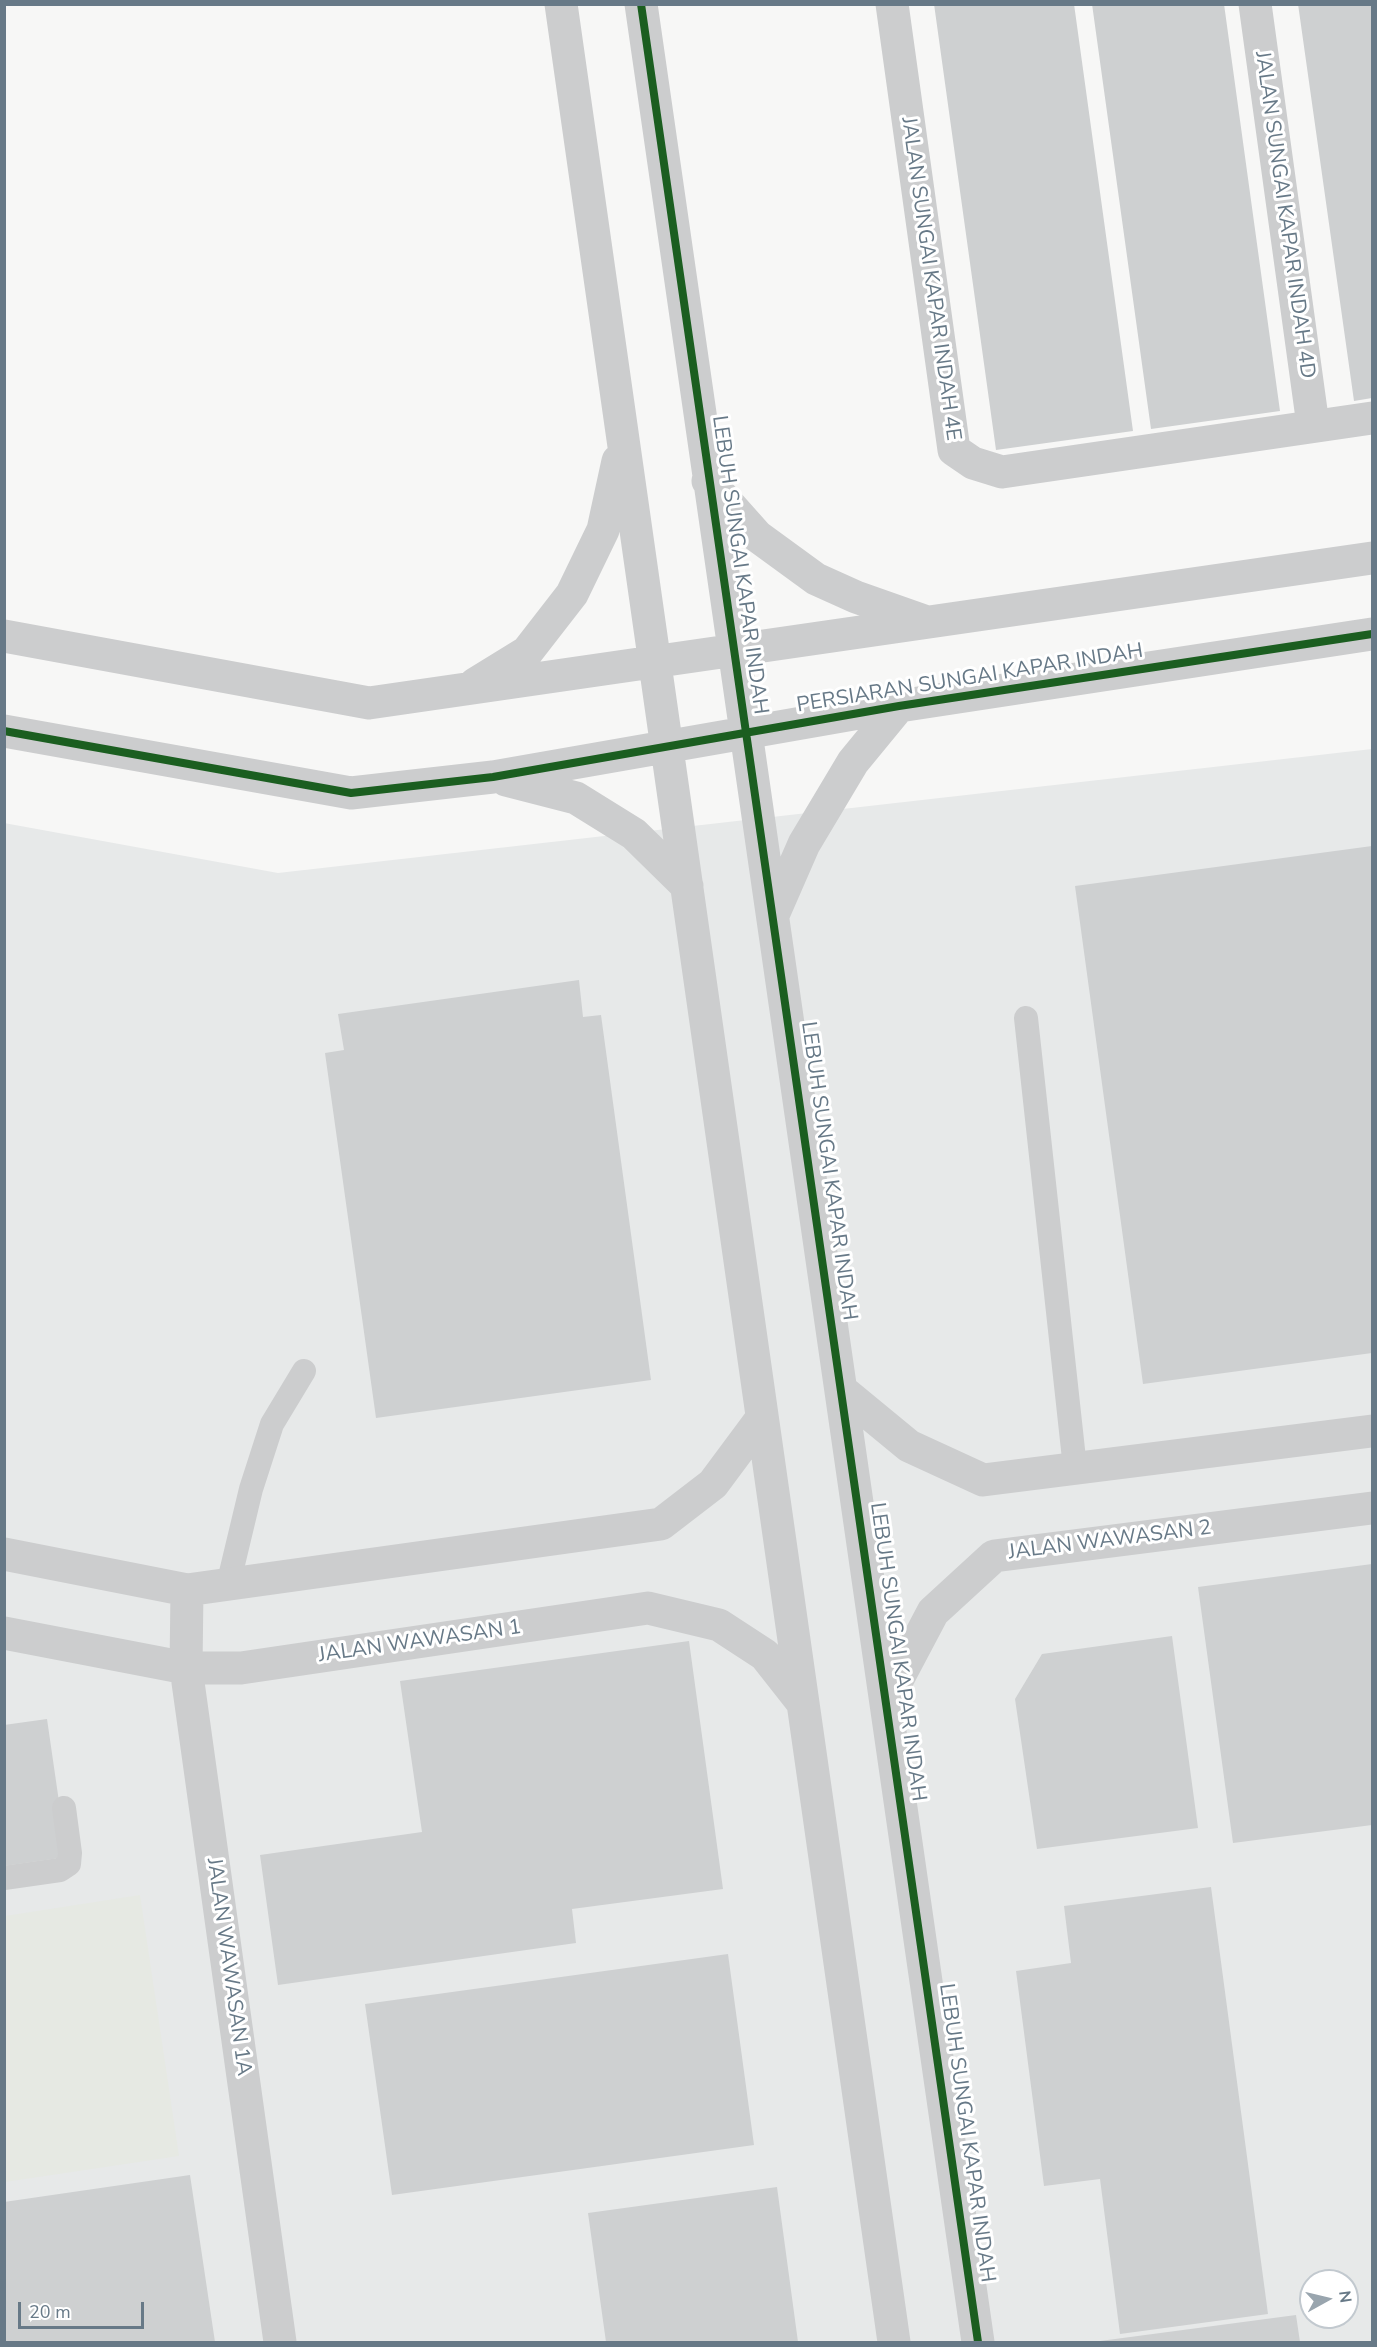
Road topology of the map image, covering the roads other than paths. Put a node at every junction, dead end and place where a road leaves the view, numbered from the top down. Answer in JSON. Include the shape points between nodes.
{"nodes":[{"id":1,"x":561,"y":4,"type":"edge"},
{"id":2,"x":641,"y":4,"type":"edge"},
{"id":3,"x":892,"y":4,"type":"edge"},
{"id":4,"x":1255,"y":4,"type":"edge"},
{"id":5,"x":1372,"y":418,"type":"edge"},
{"id":6,"x":1313,"y":426,"type":"junction"},
{"id":7,"x":623,"y":438,"type":"junction"},
{"id":8,"x":708,"y":481,"type":"junction"},
{"id":9,"x":1372,"y":558,"type":"edge"},
{"id":10,"x":930,"y":623,"type":"junction"},
{"id":11,"x":1372,"y":634,"type":"edge"},
{"id":12,"x":4,"y":636,"type":"edge"},
{"id":13,"x":734,"y":652,"type":"junction"},
{"id":14,"x":655,"y":663,"type":"junction"},
{"id":15,"x":464,"y":691,"type":"junction"},
{"id":16,"x":899,"y":706,"type":"junction"},
{"id":17,"x":4,"y":731,"type":"edge"},
{"id":18,"x":746,"y":733,"type":"junction"},
{"id":19,"x":666,"y":747,"type":"junction"},
{"id":20,"x":493,"y":777,"type":"junction"},
{"id":21,"x":687,"y":886,"type":"junction"},
{"id":22,"x":773,"y":915,"type":"junction"},
{"id":23,"x":1026,"y":1018,"type":"dead end"},
{"id":24,"x":304,"y":1371,"type":"dead end"},
{"id":25,"x":841,"y":1390,"type":"junction"},
{"id":26,"x":762,"y":1418,"type":"junction"},
{"id":27,"x":1372,"y":1431,"type":"edge"},
{"id":28,"x":1075,"y":1468,"type":"junction"},
{"id":29,"x":1372,"y":1508,"type":"edge"},
{"id":30,"x":4,"y":1554,"type":"edge"},
{"id":31,"x":228,"y":1585,"type":"junction"},
{"id":32,"x":187,"y":1590,"type":"junction"},
{"id":33,"x":4,"y":1633,"type":"edge"},
{"id":34,"x":186,"y":1668,"type":"junction"},
{"id":35,"x":886,"y":1701,"type":"junction"},
{"id":36,"x":803,"y":1704,"type":"junction"},
{"id":37,"x":64,"y":1808,"type":"dead end"},
{"id":38,"x":4,"y":1878,"type":"edge"},
{"id":39,"x":280,"y":2343,"type":"edge"},
{"id":40,"x":894,"y":2343,"type":"edge"},
{"id":41,"x":978,"y":2343,"type":"edge"}],
"edges":[{"from":1,"to":7,"type":"street"},
{"from":2,"to":8,"type":"street","name":"LEBUH SUNGAI KAPAR INDAH"},
{"from":3,"to":6,"type":"street","name":"JALAN SUNGAI KAPAR INDAH 4E","via":[[954,450],[973,463],[1002,472]]},
{"from":4,"to":6,"type":"street","name":"JALAN SUNGAI KAPAR INDAH 4D"},
{"from":5,"to":6,"type":"street","name":"JALAN SUNGAI KAPAR INDAH 4E"},
{"from":7,"to":14,"type":"street"},
{"from":7,"to":15,"type":"street","via":[[603,530],[572,594],[527,652]]},
{"from":8,"to":10,"type":"street","via":[[757,536],[816,579]]},
{"from":8,"to":13,"type":"street","name":"LEBUH SUNGAI KAPAR INDAH"},
{"from":9,"to":10,"type":"street"},
{"from":10,"to":13,"type":"street"},
{"from":11,"to":16,"type":"street","name":"PERSIARAN SUNGAI KAPAR INDAH"},
{"from":12,"to":15,"type":"street","via":[[369,703]]},
{"from":13,"to":14,"type":"street"},
{"from":13,"to":18,"type":"street","name":"LEBUH SUNGAI KAPAR INDAH"},
{"from":14,"to":15,"type":"street"},
{"from":14,"to":19,"type":"street"},
{"from":16,"to":18,"type":"street","name":"PERSIARAN SUNGAI KAPAR INDAH"},
{"from":16,"to":22,"type":"street","via":[[853,762],[804,844]]},
{"from":17,"to":20,"type":"street","name":"PERSIARAN SUNGAI KAPAR INDAH","via":[[351,793]]},
{"from":18,"to":19,"type":"street","name":"PERSIARAN SUNGAI KAPAR INDAH"},
{"from":18,"to":22,"type":"street","name":"LEBUH SUNGAI KAPAR INDAH"},
{"from":19,"to":20,"type":"street","name":"PERSIARAN SUNGAI KAPAR INDAH"},
{"from":19,"to":21,"type":"street"},
{"from":20,"to":21,"type":"street","via":[[576,798],[634,834]]},
{"from":21,"to":26,"type":"street"},
{"from":22,"to":25,"type":"street","name":"LEBUH SUNGAI KAPAR INDAH"},
{"from":23,"to":28,"type":"lane"},
{"from":24,"to":31,"type":"lane","via":[[272,1424],[251,1489]]},
{"from":25,"to":28,"type":"street","via":[[909,1446],[983,1480]]},
{"from":25,"to":35,"type":"street","name":"LEBUH SUNGAI KAPAR INDAH"},
{"from":26,"to":31,"type":"street","via":[[713,1484],[661,1524]]},
{"from":26,"to":36,"type":"street"},
{"from":27,"to":28,"type":"street"},
{"from":29,"to":35,"type":"street","name":"JALAN WAWASAN 2","via":[[994,1556],[933,1612]]},
{"from":30,"to":32,"type":"street"},
{"from":31,"to":32,"type":"street"},
{"from":32,"to":34,"type":"street","name":"JALAN WAWASAN 1A"},
{"from":33,"to":34,"type":"street","name":"JALAN WAWASAN 1"},
{"from":34,"to":36,"type":"street","name":"JALAN WAWASAN 1","via":[[241,1668],[648,1608],[719,1625],[765,1655]]},
{"from":34,"to":39,"type":"street","name":"JALAN WAWASAN 1A"},
{"from":35,"to":41,"type":"street","name":"LEBUH SUNGAI KAPAR INDAH"},
{"from":36,"to":40,"type":"street"},
{"from":37,"to":38,"type":"lane","via":[[69,1864],[60,1870]]}]}
